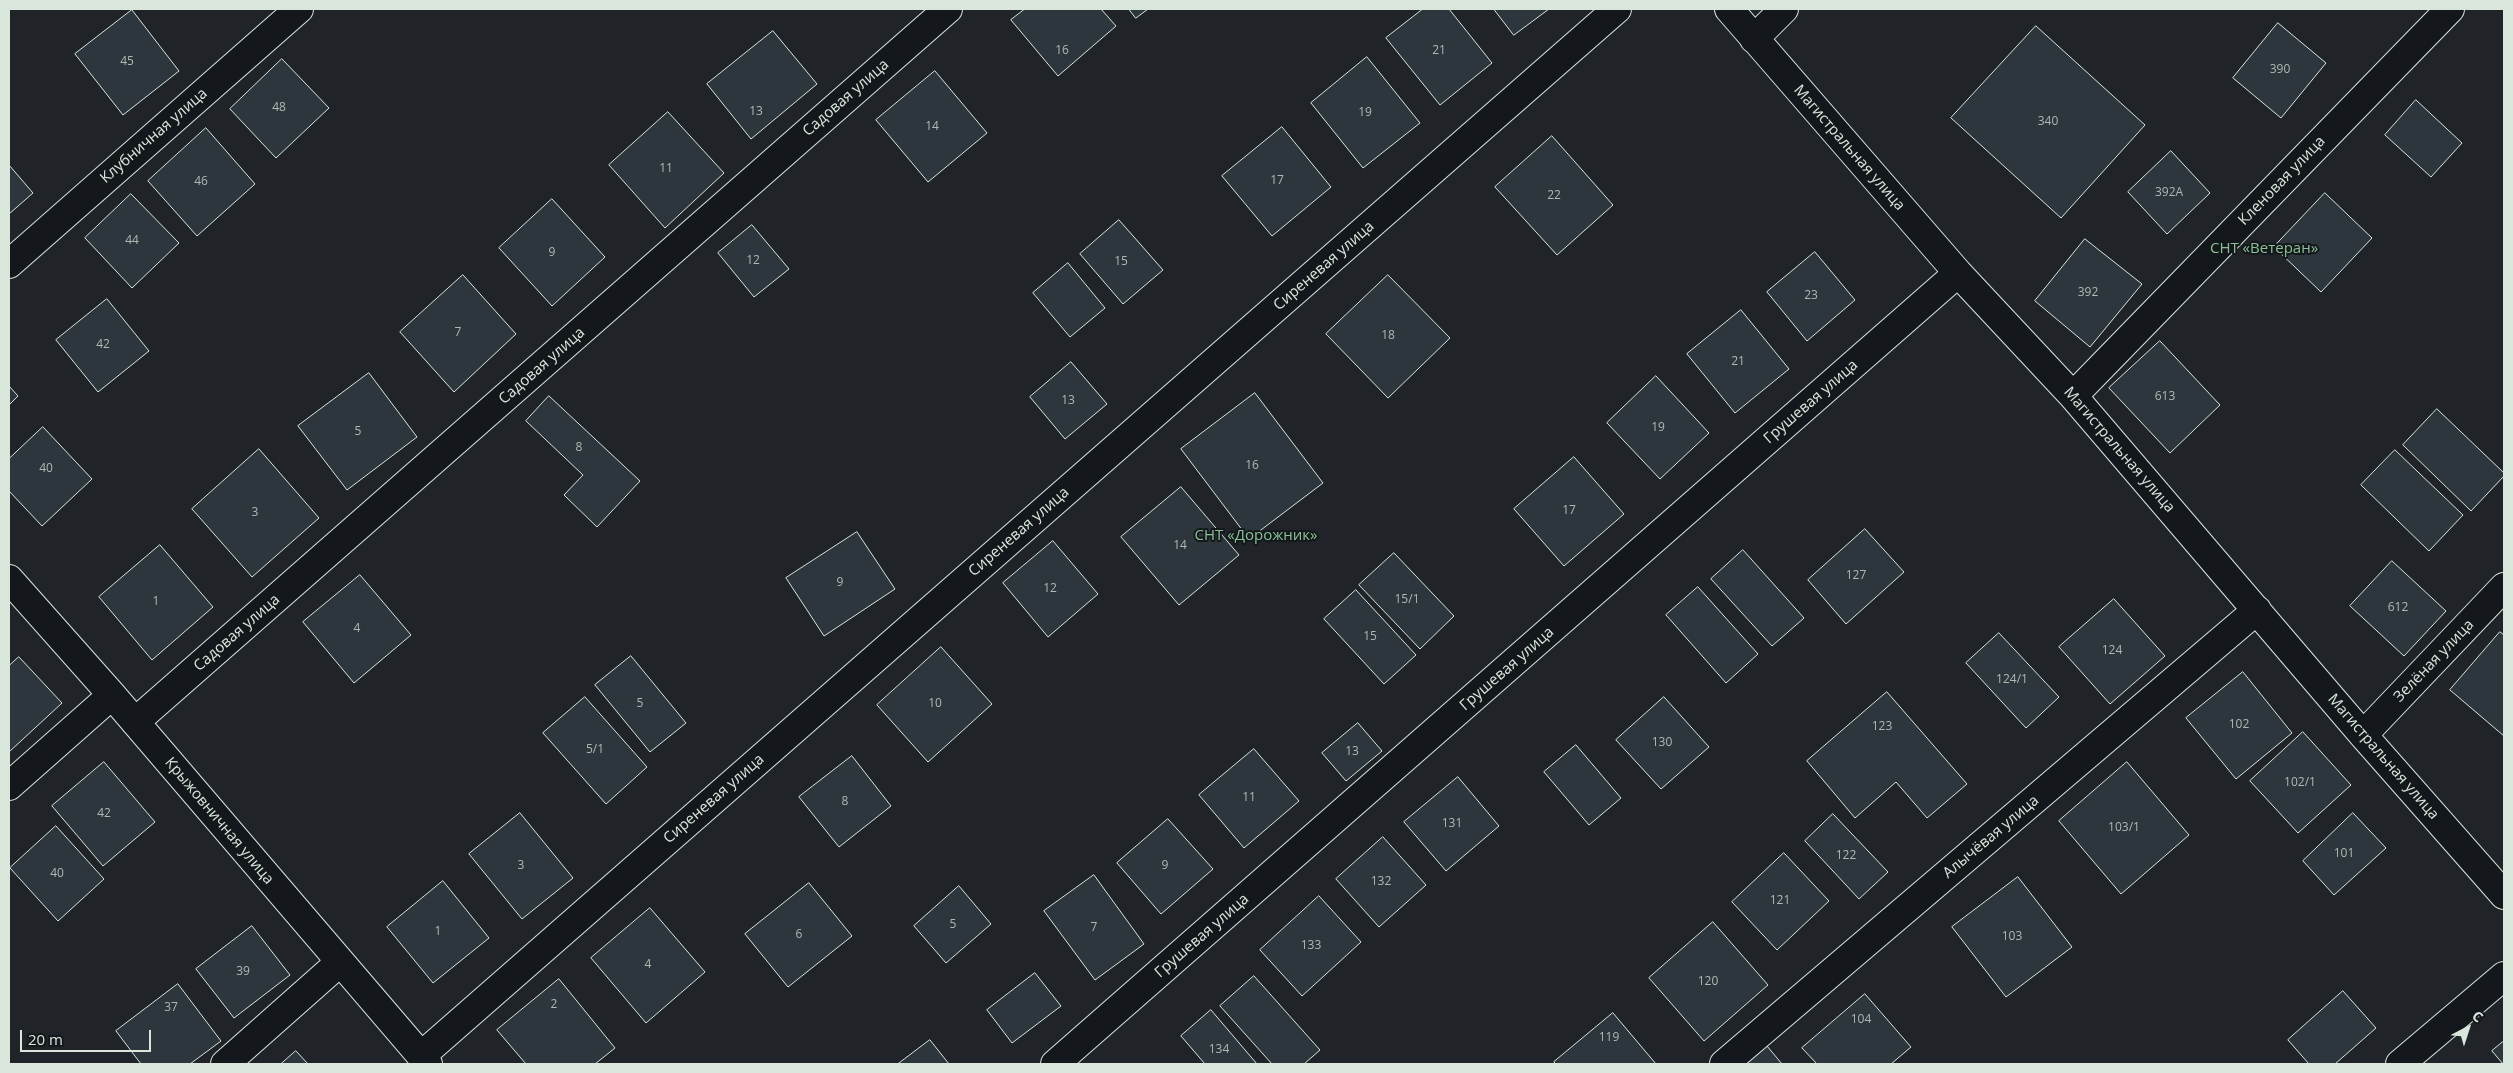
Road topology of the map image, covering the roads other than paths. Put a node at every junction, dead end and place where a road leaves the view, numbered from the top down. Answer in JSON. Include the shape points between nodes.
{"nodes":[{"id":1,"x":299,"y":9,"type":"edge"},
{"id":2,"x":948,"y":9,"type":"edge"},
{"id":3,"x":1617,"y":9,"type":"edge"},
{"id":4,"x":1729,"y":9,"type":"edge"},
{"id":5,"x":1784,"y":9,"type":"edge"},
{"id":6,"x":2450,"y":9,"type":"edge"},
{"id":7,"x":1754,"y":39,"type":"junction"},
{"id":8,"x":9,"y":264,"type":"edge"},
{"id":9,"x":1958,"y":273,"type":"junction"},
{"id":10,"x":2073,"y":396,"type":"junction"},
{"id":11,"x":9,"y":579,"type":"edge"},
{"id":12,"x":2504,"y":586,"type":"edge"},
{"id":13,"x":2257,"y":610,"type":"junction"},
{"id":14,"x":112,"y":695,"type":"junction"},
{"id":15,"x":135,"y":722,"type":"junction"},
{"id":16,"x":2363,"y":735,"type":"junction"},
{"id":17,"x":9,"y":786,"type":"edge"},
{"id":18,"x":2504,"y":895,"type":"edge"},
{"id":19,"x":339,"y":963,"type":"junction"},
{"id":20,"x":2504,"y":976,"type":"edge"},
{"id":21,"x":424,"y":1060,"type":"edge"},
{"id":22,"x":226,"y":1064,"type":"edge"},
{"id":23,"x":1055,"y":1064,"type":"edge"},
{"id":24,"x":1724,"y":1064,"type":"edge"},
{"id":25,"x":2400,"y":1064,"type":"edge"}],
"edges":[{"from":1,"to":8,"type":"street","name":"Клубничная улица"},
{"from":2,"to":15,"type":"street","name":"Садовая улица"},
{"from":3,"to":21,"type":"street","name":"Сиреневая улица"},
{"from":4,"to":7,"type":"street","name":"Магистральная улица"},
{"from":5,"to":7,"type":"street"},
{"from":6,"to":10,"type":"street","name":"Кленовая улица"},
{"from":7,"to":9,"type":"street","name":"Магистральная улица"},
{"from":9,"to":10,"type":"street","name":"Магистральная улица"},
{"from":9,"to":23,"type":"street","name":"Грушевая улица"},
{"from":10,"to":13,"type":"street","name":"Магистральная улица"},
{"from":11,"to":14,"type":"street","name":"Крыжовничная улица"},
{"from":12,"to":16,"type":"street","name":"Зелёная улица"},
{"from":13,"to":16,"type":"street","name":"Магистральная улица"},
{"from":13,"to":24,"type":"street","name":"Алычёвая улица"},
{"from":14,"to":15,"type":"street","name":"Крыжовничная улица"},
{"from":14,"to":17,"type":"street"},
{"from":15,"to":19,"type":"street","name":"Крыжовничная улица"},
{"from":16,"to":18,"type":"street","name":"Магистральная улица"},
{"from":19,"to":21,"type":"street","name":"Крыжовничная улица"},
{"from":19,"to":22,"type":"street"},
{"from":20,"to":25,"type":"street"}]}
